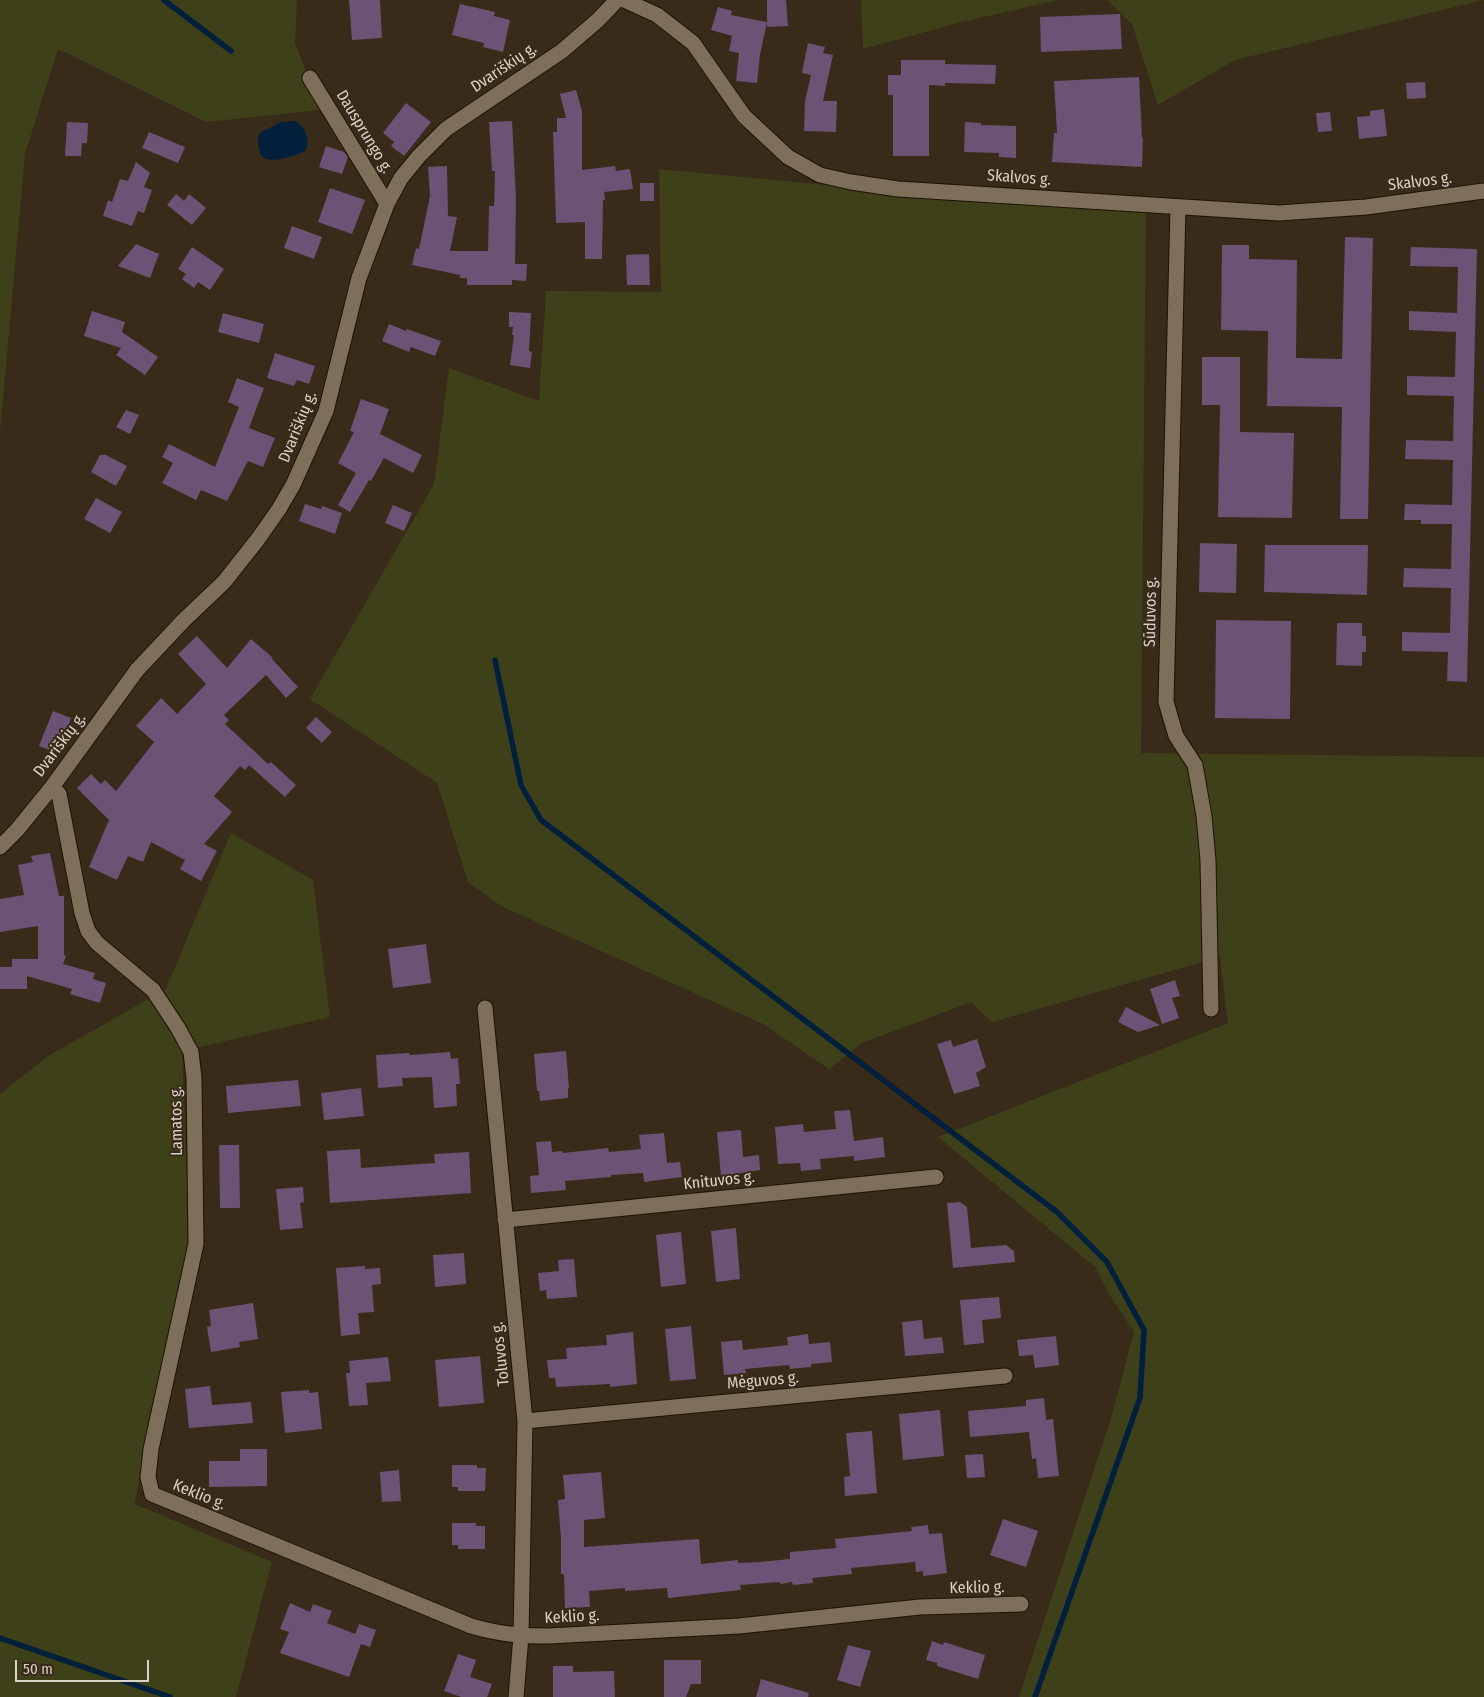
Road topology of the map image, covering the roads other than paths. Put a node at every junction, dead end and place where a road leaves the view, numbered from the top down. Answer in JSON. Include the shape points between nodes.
{"nodes":[{"id":1,"x":617,"y":0,"type":"edge"},
{"id":2,"x":624,"y":0,"type":"edge"},
{"id":3,"x":310,"y":78,"type":"dead end"},
{"id":4,"x":1484,"y":191,"type":"edge"},
{"id":5,"x":387,"y":204,"type":"junction"},
{"id":6,"x":1178,"y":207,"type":"junction"},
{"id":7,"x":52,"y":787,"type":"junction"},
{"id":8,"x":0,"y":847,"type":"edge"},
{"id":9,"x":485,"y":1008,"type":"dead end"},
{"id":10,"x":1211,"y":1009,"type":"dead end"},
{"id":11,"x":936,"y":1177,"type":"dead end"},
{"id":12,"x":505,"y":1220,"type":"junction"},
{"id":13,"x":1005,"y":1376,"type":"dead end"},
{"id":14,"x":526,"y":1421,"type":"junction"},
{"id":15,"x":152,"y":1494,"type":"joint"},
{"id":16,"x":1021,"y":1604,"type":"dead end"},
{"id":17,"x":521,"y":1636,"type":"junction"},
{"id":18,"x":516,"y":1697,"type":"edge"}],
"edges":[{"from":1,"to":5,"type":"street","name":"Dvariškių g.","via":[[562,51],[446,129],[401,178]]},
{"from":2,"to":6,"type":"street","name":"Skalvos g.","via":[[657,15],[693,43],[744,116],[788,157],[820,175],[898,188]]},
{"from":3,"to":5,"type":"street","name":"Dausprungo g."},
{"from":4,"to":6,"type":"street","name":"Skalvos g.","via":[[1366,207],[1279,213]]},
{"from":5,"to":7,"type":"street","name":"Dvariškių g.","via":[[360,278],[326,411],[293,485],[258,539],[224,582],[137,670]]},
{"from":6,"to":10,"type":"street","name":"Sūduvos g.","via":[[1166,702],[1176,736],[1195,765],[1204,816]]},
{"from":7,"to":8,"type":"street","name":"Dvariškių g."},
{"from":7,"to":15,"type":"street","name":"Lamatos g.","via":[[59,794],[88,931],[97,943],[153,990],[191,1052],[196,1244],[151,1449],[148,1477]]},
{"from":9,"to":12,"type":"street","name":"Toluvos g."},
{"from":11,"to":12,"type":"street","name":"Knituvos g."},
{"from":12,"to":14,"type":"street","name":"Toluvos g."},
{"from":13,"to":14,"type":"street","name":"Mėguvos g."},
{"from":14,"to":17,"type":"street","name":"Toluvos g."},
{"from":15,"to":17,"type":"street","name":"Keklio g.","via":[[471,1626]]},
{"from":16,"to":17,"type":"street","name":"Keklio g.","via":[[920,1607],[738,1626]]},
{"from":17,"to":18,"type":"street","name":"Toluvos g."}]}
